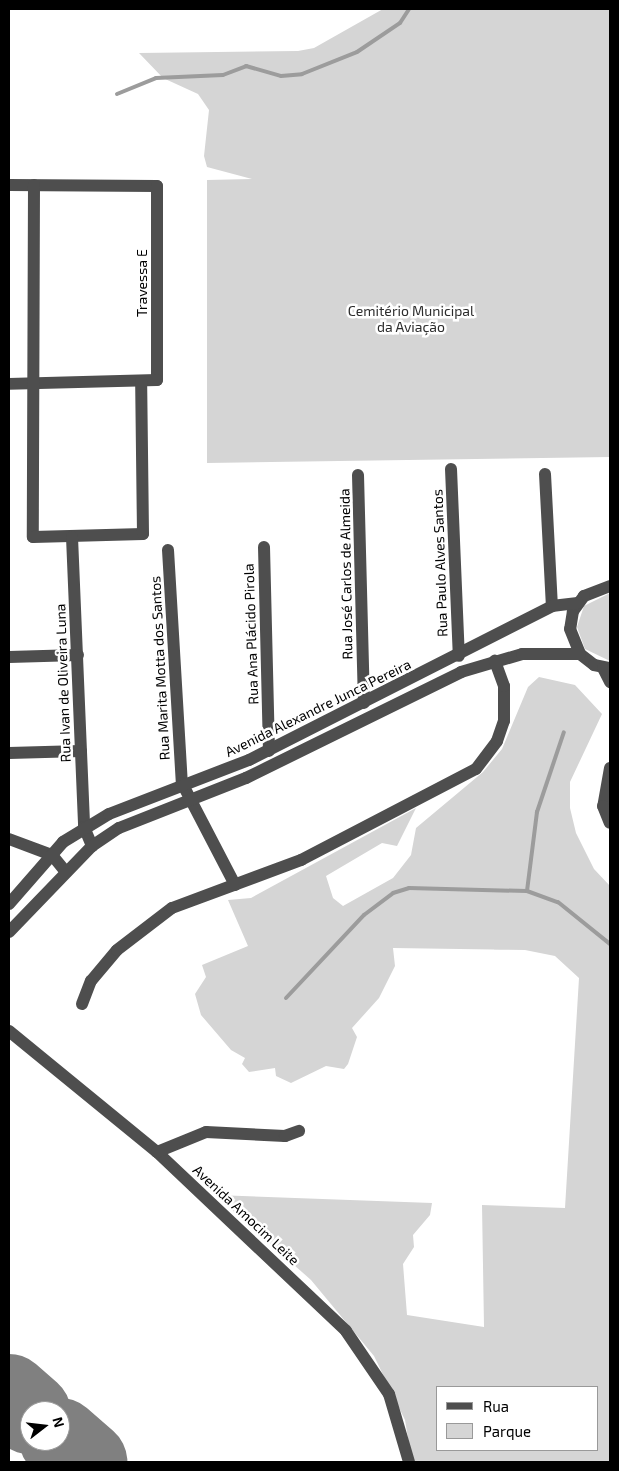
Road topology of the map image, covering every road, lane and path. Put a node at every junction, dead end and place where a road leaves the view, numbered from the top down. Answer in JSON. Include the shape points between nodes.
{"nodes":[{"id":1,"x":9,"y":185,"type":"edge"},
{"id":2,"x":34,"y":185,"type":"junction"},
{"id":3,"x":141,"y":381,"type":"junction"},
{"id":4,"x":33,"y":382,"type":"junction"},
{"id":5,"x":9,"y":384,"type":"edge"},
{"id":6,"x":451,"y":469,"type":"dead end"},
{"id":7,"x":545,"y":474,"type":"dead end"},
{"id":8,"x":358,"y":475,"type":"dead end"},
{"id":9,"x":72,"y":537,"type":"junction"},
{"id":10,"x":264,"y":547,"type":"dead end"},
{"id":11,"x":168,"y":550,"type":"dead end"},
{"id":12,"x":607,"y":584,"type":"edge"},
{"id":13,"x":578,"y":603,"type":"junction"},
{"id":14,"x":552,"y":606,"type":"junction"},
{"id":15,"x":580,"y":654,"type":"junction"},
{"id":16,"x":78,"y":655,"type":"junction"},
{"id":17,"x":459,"y":656,"type":"junction"},
{"id":18,"x":9,"y":657,"type":"edge"},
{"id":19,"x":495,"y":661,"type":"junction"},
{"id":20,"x":606,"y":668,"type":"edge"},
{"id":21,"x":610,"y":682,"type":"edge"},
{"id":22,"x":364,"y":703,"type":"junction"},
{"id":23,"x":81,"y":751,"type":"junction"},
{"id":24,"x":269,"y":751,"type":"junction"},
{"id":25,"x":9,"y":753,"type":"edge"},
{"id":26,"x":610,"y":768,"type":"edge"},
{"id":27,"x":182,"y":783,"type":"junction"},
{"id":28,"x":191,"y":803,"type":"junction"},
{"id":29,"x":610,"y":823,"type":"edge"},
{"id":30,"x":84,"y":827,"type":"junction"},
{"id":31,"x":9,"y":839,"type":"edge"},
{"id":32,"x":92,"y":846,"type":"junction"},
{"id":33,"x":52,"y":855,"type":"junction"},
{"id":34,"x":66,"y":872,"type":"junction"},
{"id":35,"x":235,"y":885,"type":"junction"},
{"id":36,"x":9,"y":904,"type":"edge"},
{"id":37,"x":9,"y":932,"type":"edge"},
{"id":38,"x":82,"y":1004,"type":"dead end"},
{"id":39,"x":9,"y":1031,"type":"edge"},
{"id":40,"x":299,"y":1131,"type":"dead end"},
{"id":41,"x":157,"y":1152,"type":"junction"},
{"id":42,"x":409,"y":1462,"type":"edge"}],
"edges":[{"from":1,"to":2,"type":"street"},
{"from":2,"to":3,"type":"street","name":"Travessa E","via":[[157,186],[158,380]]},
{"from":2,"to":4,"type":"street"},
{"from":3,"to":4,"type":"street"},
{"from":3,"to":9,"type":"street","via":[[143,534]]},
{"from":4,"to":5,"type":"street"},
{"from":4,"to":9,"type":"street","via":[[33,537]]},
{"from":6,"to":17,"type":"street","name":"Rua Paulo Alves Santos"},
{"from":7,"to":14,"type":"street"},
{"from":8,"to":22,"type":"street","name":"Rua José Carlos de Almeida"},
{"from":9,"to":16,"type":"street","name":"Rua Ivan de Oliveira Luna"},
{"from":10,"to":24,"type":"street","name":"Rua Ana Plácido Pirola"},
{"from":11,"to":27,"type":"street","name":"Rua Marita Motta dos Santos"},
{"from":12,"to":13,"type":"street"},
{"from":13,"to":14,"type":"street","name":"Avenida Alexandre Junca Pereira"},
{"from":13,"to":15,"type":"street","via":[[570,629]]},
{"from":14,"to":17,"type":"street","name":"Avenida Alexandre Junca Pereira"},
{"from":15,"to":19,"type":"street","via":[[522,654]]},
{"from":15,"to":20,"type":"street"},
{"from":16,"to":18,"type":"street"},
{"from":16,"to":23,"type":"street","name":"Rua Ivan de Oliveira Luna"},
{"from":17,"to":22,"type":"street","name":"Avenida Alexandre Junca Pereira"},
{"from":19,"to":28,"type":"street","via":[[461,672]]},
{"from":19,"to":35,"type":"street","via":[[504,686],[504,721],[497,740],[476,769],[369,827]]},
{"from":20,"to":21,"type":"street"},
{"from":22,"to":24,"type":"street","name":"Avenida Alexandre Junca Pereira"},
{"from":23,"to":25,"type":"street"},
{"from":23,"to":30,"type":"street","name":"Rua Ivan de Oliveira Luna"},
{"from":24,"to":27,"type":"street","name":"Avenida Alexandre Junca Pereira"},
{"from":26,"to":29,"type":"street","via":[[604,806]]},
{"from":27,"to":28,"type":"street"},
{"from":27,"to":30,"type":"street","name":"Avenida Alexandre Junca Pereira"},
{"from":28,"to":32,"type":"street","via":[[119,828]]},
{"from":28,"to":35,"type":"street"},
{"from":30,"to":32,"type":"street"},
{"from":30,"to":33,"type":"street","name":"Avenida Alexandre Junca Pereira"},
{"from":31,"to":33,"type":"street"},
{"from":32,"to":34,"type":"street"},
{"from":33,"to":34,"type":"street"},
{"from":33,"to":36,"type":"street","name":"Avenida Alexandre Junca Pereira"},
{"from":34,"to":37,"type":"street"},
{"from":35,"to":38,"type":"street","via":[[172,908],[144,927],[91,981]]},
{"from":39,"to":41,"type":"street","name":"Avenida Amocim Leite"},
{"from":40,"to":41,"type":"street","via":[[285,1136],[206,1132]]},
{"from":41,"to":42,"type":"street","name":"Avenida Amocim Leite","via":[[346,1331],[389,1394]]}]}
